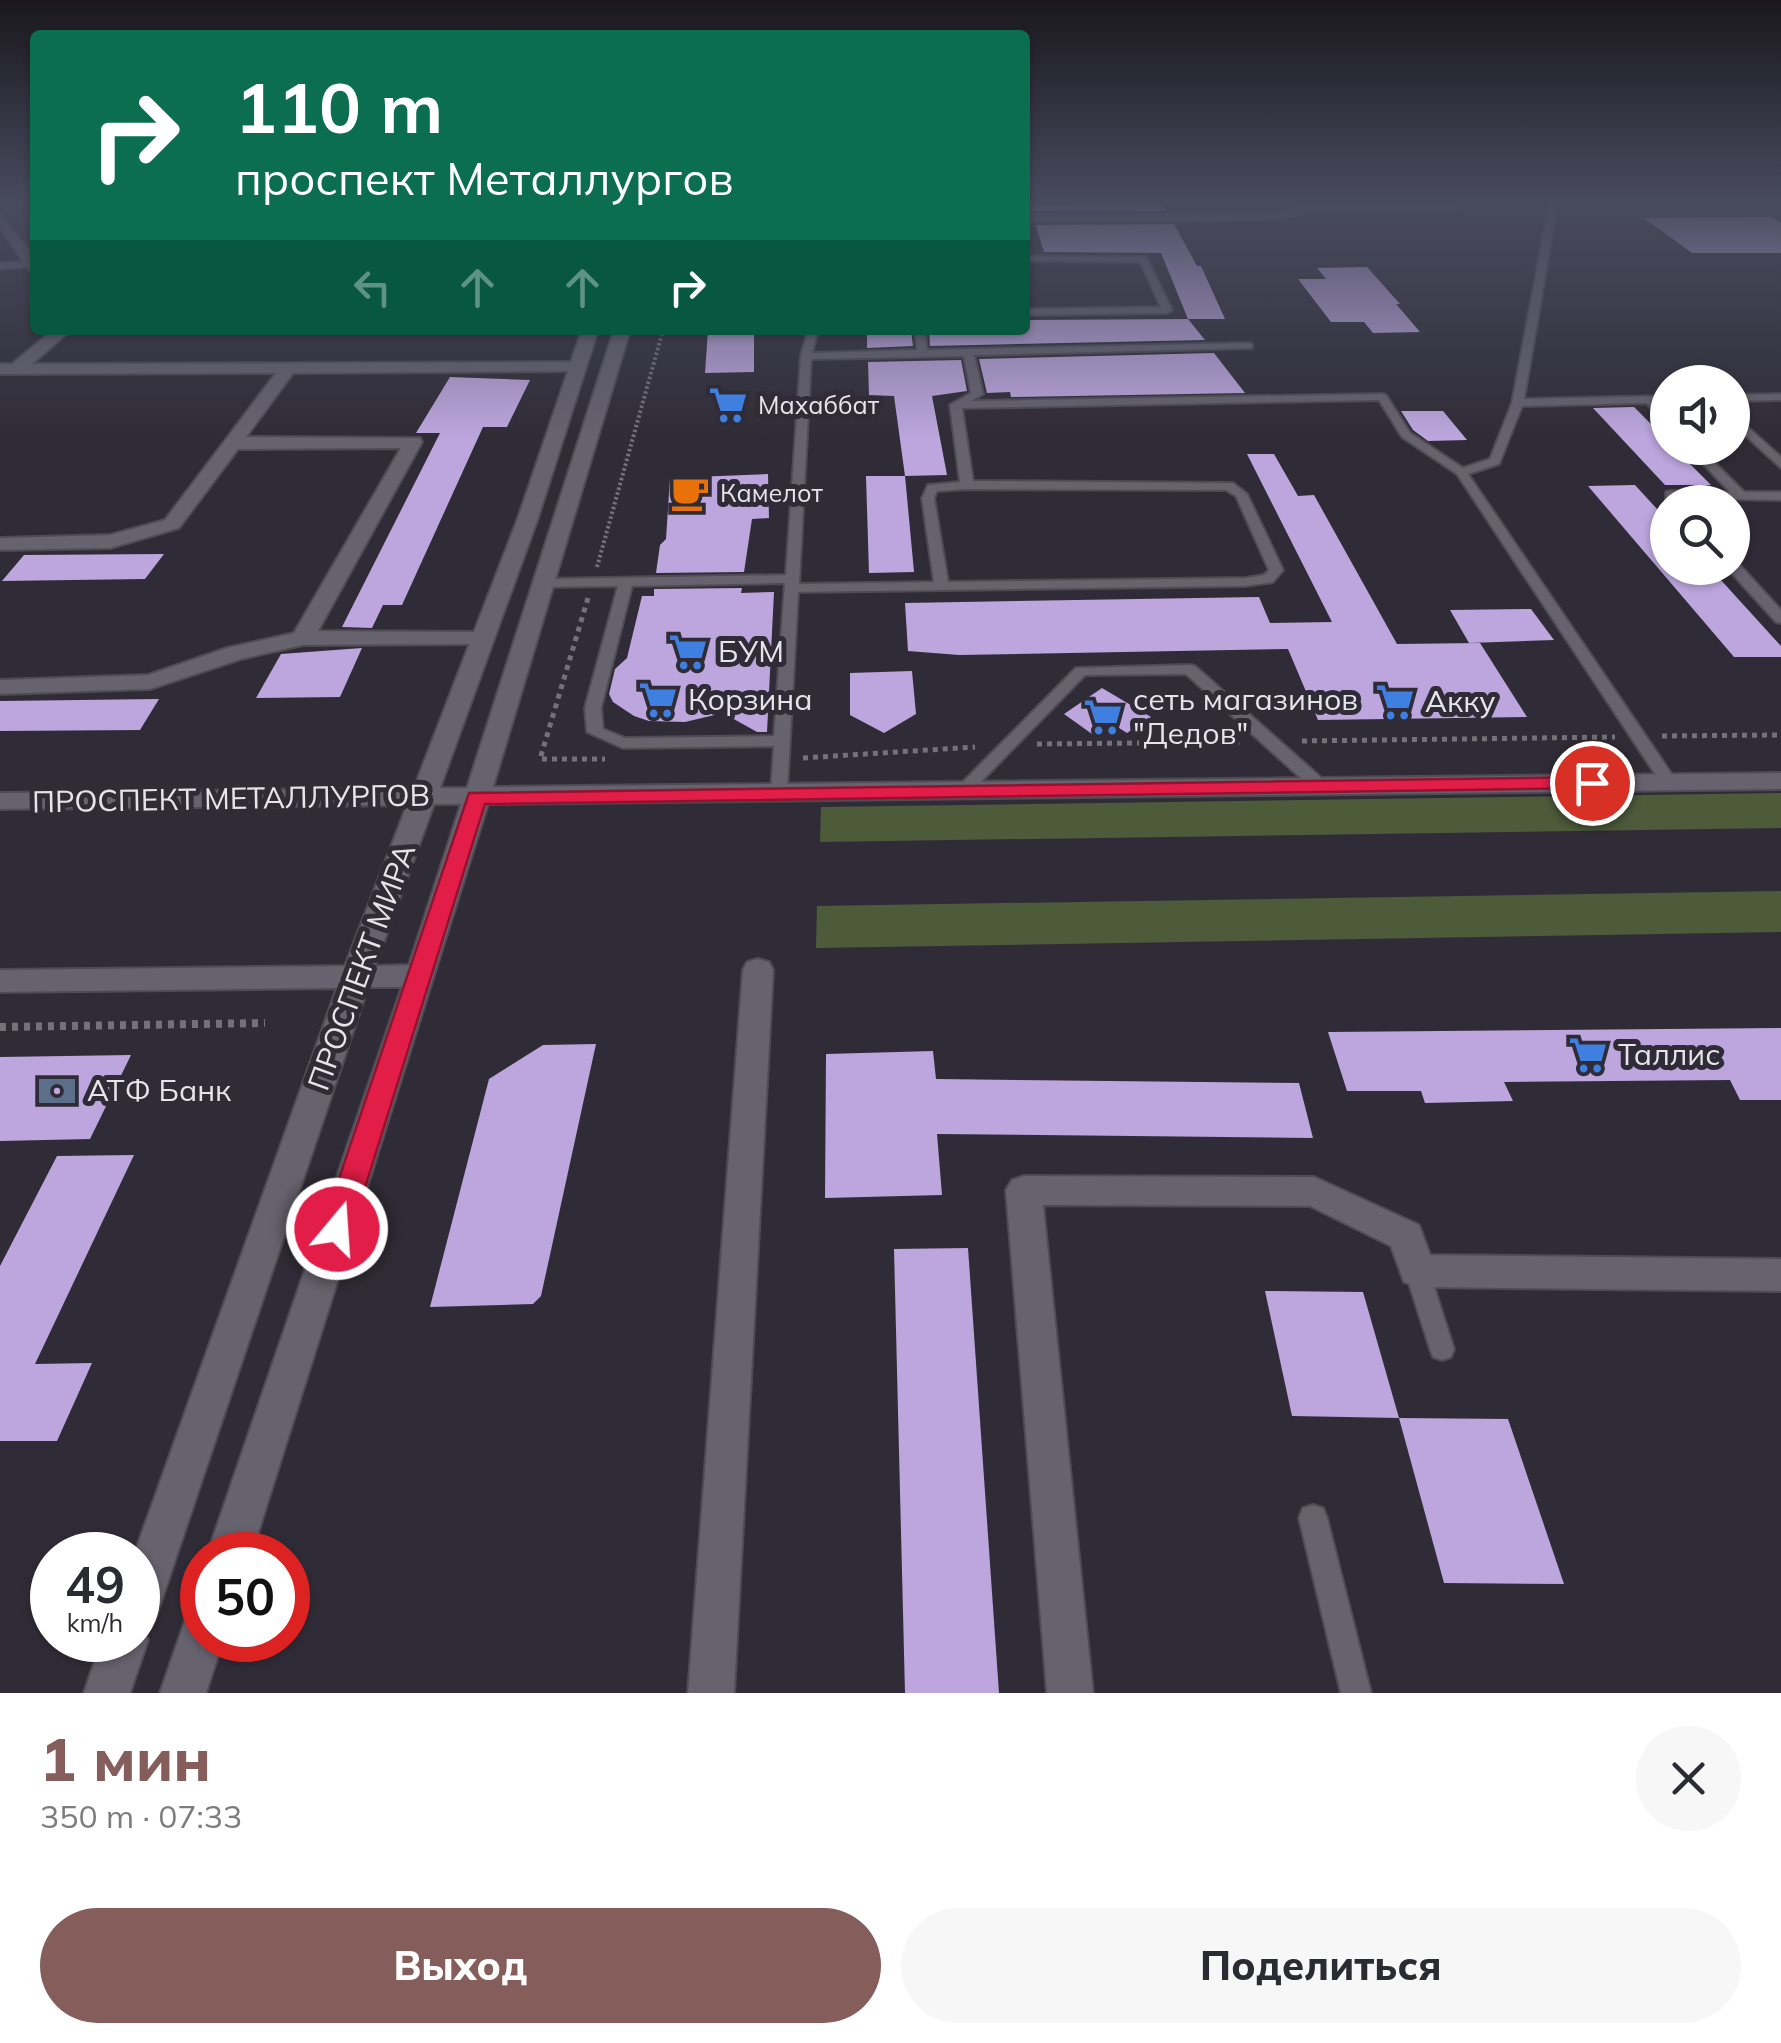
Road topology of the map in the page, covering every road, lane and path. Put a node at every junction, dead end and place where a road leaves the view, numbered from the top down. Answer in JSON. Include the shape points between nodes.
{"nodes":[{"id":1,"x":1152,"y":279,"type":"edge"},
{"id":2,"x":1540,"y":279,"type":"edge"},
{"id":3,"x":1030,"y":312,"type":"edge"},
{"id":4,"x":56,"y":335,"type":"edge"},
{"id":5,"x":588,"y":335,"type":"edge"},
{"id":6,"x":620,"y":335,"type":"edge"},
{"id":7,"x":662,"y":335,"type":"edge"},
{"id":8,"x":812,"y":335,"type":"edge"},
{"id":9,"x":920,"y":335,"type":"edge"},
{"id":10,"x":1248,"y":346,"type":"dead end"},
{"id":11,"x":968,"y":352,"type":"junction"},
{"id":12,"x":922,"y":354,"type":"junction"},
{"id":13,"x":806,"y":356,"type":"junction"},
{"id":14,"x":578,"y":366,"type":"junction"},
{"id":15,"x":9,"y":368,"type":"edge"},
{"id":16,"x":288,"y":368,"type":"junction"},
{"id":17,"x":1750,"y":398,"type":"edge"},
{"id":18,"x":1781,"y":398,"type":"edge"},
{"id":19,"x":1648,"y":400,"type":"edge"},
{"id":20,"x":1518,"y":403,"type":"junction"},
{"id":21,"x":956,"y":406,"type":"junction"},
{"id":22,"x":1750,"y":434,"type":"edge"},
{"id":23,"x":232,"y":443,"type":"junction"},
{"id":24,"x":1781,"y":464,"type":"edge"},
{"id":25,"x":1710,"y":465,"type":"edge"},
{"id":26,"x":1461,"y":472,"type":"junction"},
{"id":27,"x":967,"y":485,"type":"junction"},
{"id":28,"x":1729,"y":485,"type":"edge"},
{"id":29,"x":1750,"y":496,"type":"edge"},
{"id":30,"x":1781,"y":496,"type":"edge"},
{"id":31,"x":528,"y":518,"type":"junction"},
{"id":32,"x":0,"y":544,"type":"edge"},
{"id":33,"x":592,"y":583,"type":"junction"},
{"id":34,"x":626,"y":583,"type":"junction"},
{"id":35,"x":792,"y":583,"type":"junction"},
{"id":36,"x":545,"y":584,"type":"junction"},
{"id":37,"x":941,"y":584,"type":"junction"},
{"id":38,"x":1750,"y":585,"type":"edge"},
{"id":39,"x":1781,"y":619,"type":"edge"},
{"id":40,"x":303,"y":638,"type":"junction"},
{"id":41,"x":481,"y":639,"type":"junction"},
{"id":42,"x":0,"y":687,"type":"edge"},
{"id":43,"x":1781,"y":735,"type":"edge"},
{"id":44,"x":1638,"y":736,"type":"junction"},
{"id":45,"x":782,"y":741,"type":"junction"},
{"id":46,"x":1266,"y":741,"type":"junction"},
{"id":47,"x":1012,"y":744,"type":"junction"},
{"id":48,"x":614,"y":759,"type":"dead end"},
{"id":49,"x":781,"y":759,"type":"junction"},
{"id":50,"x":1781,"y":780,"type":"edge"},
{"id":51,"x":1669,"y":782,"type":"junction"},
{"id":52,"x":1320,"y":787,"type":"junction"},
{"id":53,"x":964,"y":790,"type":"junction"},
{"id":54,"x":778,"y":792,"type":"junction"},
{"id":55,"x":426,"y":796,"type":"junction"},
{"id":56,"x":476,"y":798,"type":"junction"},
{"id":57,"x":0,"y":801,"type":"edge"},
{"id":58,"x":758,"y":970,"type":"dead end"},
{"id":59,"x":421,"y":976,"type":"junction"},
{"id":60,"x":356,"y":977,"type":"junction"},
{"id":61,"x":0,"y":981,"type":"edge"},
{"id":62,"x":264,"y":1023,"type":"dead end"},
{"id":63,"x":0,"y":1028,"type":"edge"},
{"id":64,"x":1417,"y":1271,"type":"junction"},
{"id":65,"x":1781,"y":1275,"type":"edge"},
{"id":66,"x":1442,"y":1349,"type":"dead end"},
{"id":67,"x":1313,"y":1518,"type":"dead end"},
{"id":68,"x":237,"y":1532,"type":"edge"},
{"id":69,"x":160,"y":1542,"type":"edge"},
{"id":70,"x":118,"y":1662,"type":"edge"},
{"id":71,"x":193,"y":1662,"type":"edge"},
{"id":72,"x":107,"y":1693,"type":"edge"},
{"id":73,"x":183,"y":1693,"type":"edge"},
{"id":74,"x":711,"y":1693,"type":"edge"},
{"id":75,"x":1070,"y":1693,"type":"edge"},
{"id":76,"x":1356,"y":1693,"type":"edge"}],
"edges":[{"from":1,"to":3,"type":"lane","via":[[1167,310]]},
{"from":2,"to":20,"type":"lane"},
{"from":4,"to":15,"type":"main road"},
{"from":5,"to":14,"type":"main road","name":"ПРОСПЕКТ МИРА"},
{"from":6,"to":36,"type":"main road","name":"ПРОСПЕКТ МИРА"},
{"from":7,"to":33,"type":"path"},
{"from":8,"to":13,"type":"lane"},
{"from":9,"to":12,"type":"lane"},
{"from":10,"to":11,"type":"lane"},
{"from":11,"to":12,"type":"lane"},
{"from":11,"to":21,"type":"lane","via":[[977,394]]},
{"from":12,"to":13,"type":"lane"},
{"from":13,"to":35,"type":"lane"},
{"from":14,"to":16,"type":"main road"},
{"from":14,"to":31,"type":"main road","name":"ПРОСПЕКТ МИРА"},
{"from":15,"to":16,"type":"main road"},
{"from":16,"to":23,"type":"main road"},
{"from":17,"to":18,"type":"lane"},
{"from":19,"to":20,"type":"lane"},
{"from":20,"to":26,"type":"lane","via":[[1495,461]]},
{"from":21,"to":26,"type":"lane","via":[[1382,397],[1406,435]]},
{"from":21,"to":27,"type":"lane"},
{"from":22,"to":24,"type":"lane"},
{"from":23,"to":32,"type":"main road","via":[[172,524],[157,531]]},
{"from":23,"to":40,"type":"main road","via":[[413,442]]},
{"from":25,"to":28,"type":"lane"},
{"from":26,"to":44,"type":"lane"},
{"from":27,"to":37,"type":"lane","via":[[932,488],[928,498]]},
{"from":27,"to":37,"type":"lane","via":[[1229,486],[1240,494],[1276,570],[1268,579],[1245,582]]},
{"from":29,"to":30,"type":"lane"},
{"from":31,"to":36,"type":"main road","via":[[526,569]]},
{"from":31,"to":41,"type":"main road","name":"ПРОСПЕКТ МИРА"},
{"from":33,"to":34,"type":"lane"},
{"from":33,"to":36,"type":"lane"},
{"from":33,"to":48,"type":"path","via":[[540,759]]},
{"from":34,"to":35,"type":"lane"},
{"from":34,"to":45,"type":"lane","via":[[593,708],[595,732],[623,743]]},
{"from":35,"to":37,"type":"lane"},
{"from":35,"to":45,"type":"lane"},
{"from":36,"to":56,"type":"main road","name":"ПРОСПЕКТ МИРА"},
{"from":38,"to":39,"type":"lane"},
{"from":40,"to":41,"type":"main road"},
{"from":40,"to":42,"type":"main road","via":[[150,682]]},
{"from":41,"to":55,"type":"main road","name":"ПРОСПЕКТ МИРА"},
{"from":43,"to":44,"type":"path"},
{"from":44,"to":46,"type":"path"},
{"from":44,"to":51,"type":"lane"},
{"from":45,"to":49,"type":"lane"},
{"from":46,"to":47,"type":"path"},
{"from":46,"to":47,"type":"lane","via":[[1190,670],[1081,672]]},
{"from":46,"to":52,"type":"lane"},
{"from":47,"to":49,"type":"path"},
{"from":47,"to":53,"type":"lane"},
{"from":49,"to":54,"type":"lane"},
{"from":50,"to":51,"type":"main road","name":"ПРОСПЕКТ МЕТАЛЛУРГОВ"},
{"from":51,"to":52,"type":"main road","name":"ПРОСПЕКТ МЕТАЛЛУРГОВ"},
{"from":52,"to":53,"type":"main road","name":"ПРОСПЕКТ МЕТАЛЛУРГОВ"},
{"from":53,"to":54,"type":"main road","name":"ПРОСПЕКТ МЕТАЛЛУРГОВ"},
{"from":54,"to":56,"type":"main road","name":"ПРОСПЕКТ МЕТАЛЛУРГОВ"},
{"from":55,"to":56,"type":"main road","name":"ПРОСПЕКТ МЕТАЛЛУРГОВ"},
{"from":55,"to":57,"type":"main road","name":"ПРОСПЕКТ МЕТАЛЛУРГОВ"},
{"from":55,"to":60,"type":"main road","name":"ПРОСПЕКТ МИРА"},
{"from":56,"to":59,"type":"main road","name":"ПРОСПЕКТ МИРА"},
{"from":58,"to":74,"type":"main road"},
{"from":59,"to":60,"type":"main road"},
{"from":59,"to":68,"type":"main road","name":"ПРОСПЕКТ МИРА"},
{"from":60,"to":61,"type":"main road"},
{"from":60,"to":69,"type":"main road","name":"ПРОСПЕКТ МИРА"},
{"from":62,"to":63,"type":"path"},
{"from":64,"to":65,"type":"main road"},
{"from":64,"to":66,"type":"lane"},
{"from":64,"to":75,"type":"main road","via":[[1406,1236],[1314,1192],[1024,1190]]},
{"from":67,"to":76,"type":"lane"},
{"from":70,"to":72,"type":"main road"},
{"from":71,"to":73,"type":"main road"}]}
